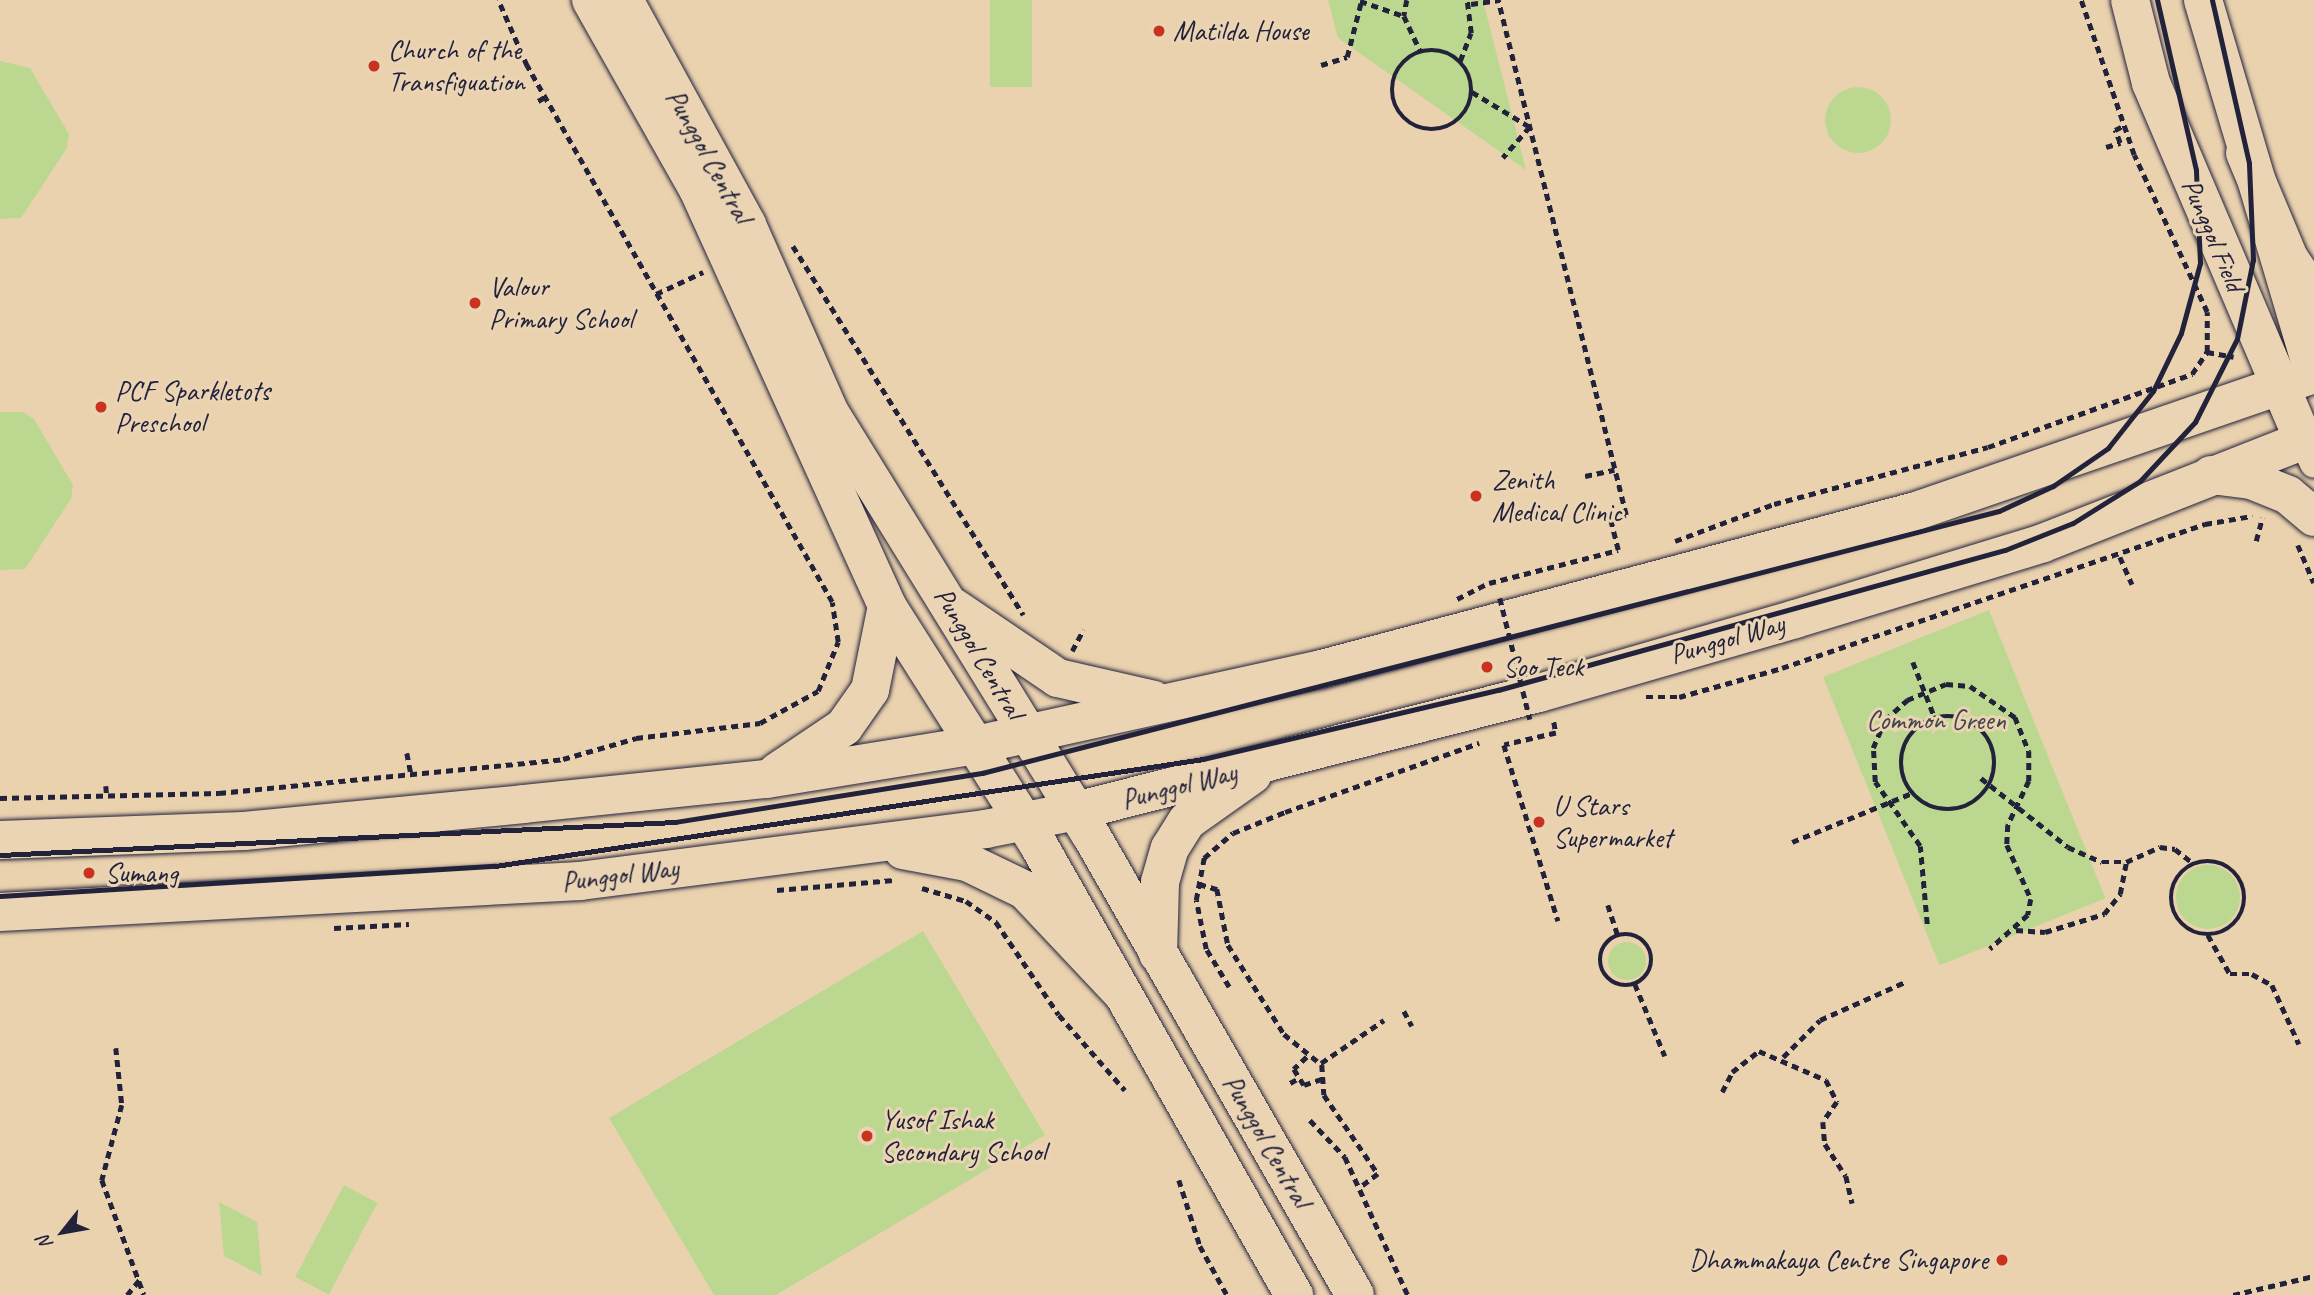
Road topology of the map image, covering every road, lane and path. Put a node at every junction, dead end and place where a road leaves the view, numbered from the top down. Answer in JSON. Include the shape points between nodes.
{"nodes":[{"id":1,"x":498,"y":0,"type":"edge"},
{"id":2,"x":591,"y":0,"type":"edge"},
{"id":3,"x":624,"y":0,"type":"edge"},
{"id":4,"x":1407,"y":0,"type":"edge"},
{"id":5,"x":1498,"y":0,"type":"edge"},
{"id":6,"x":2081,"y":0,"type":"edge"},
{"id":7,"x":2130,"y":0,"type":"edge"},
{"id":8,"x":2203,"y":0,"type":"edge"},
{"id":9,"x":1361,"y":1,"type":"edge"},
{"id":10,"x":1469,"y":2,"type":"edge"},
{"id":11,"x":1404,"y":16,"type":"junction"},
{"id":12,"x":1421,"y":51,"type":"junction"},
{"id":13,"x":1460,"y":61,"type":"junction"},
{"id":14,"x":1321,"y":65,"type":"dead end"},
{"id":15,"x":1472,"y":92,"type":"junction"},
{"id":16,"x":545,"y":97,"type":"junction"},
{"id":17,"x":538,"y":101,"type":"dead end"},
{"id":18,"x":2123,"y":126,"type":"junction"},
{"id":19,"x":1530,"y":127,"type":"junction"},
{"id":20,"x":2106,"y":147,"type":"dead end"},
{"id":21,"x":2245,"y":153,"type":"junction"},
{"id":22,"x":1503,"y":158,"type":"dead end"},
{"id":23,"x":815,"y":281,"type":"dead end"},
{"id":24,"x":2314,"y":295,"type":"edge"},
{"id":25,"x":2207,"y":352,"type":"junction"},
{"id":26,"x":2226,"y":360,"type":"dead end"},
{"id":27,"x":2314,"y":374,"type":"edge"},
{"id":28,"x":2278,"y":385,"type":"junction"},
{"id":29,"x":2310,"y":447,"type":"edge"},
{"id":30,"x":1614,"y":470,"type":"junction"},
{"id":31,"x":2211,"y":475,"type":"junction"},
{"id":32,"x":1585,"y":476,"type":"dead end"},
{"id":33,"x":2262,"y":517,"type":"junction"},
{"id":34,"x":2275,"y":521,"type":"dead end"},
{"id":35,"x":2305,"y":529,"type":"edge"},
{"id":36,"x":2256,"y":541,"type":"dead end"},
{"id":37,"x":1666,"y":545,"type":"dead end"},
{"id":38,"x":2120,"y":556,"type":"junction"},
{"id":39,"x":1617,"y":561,"type":"dead end"},
{"id":40,"x":1591,"y":567,"type":"dead end"},
{"id":41,"x":2314,"y":583,"type":"edge"},
{"id":42,"x":2132,"y":584,"type":"dead end"},
{"id":43,"x":1501,"y":591,"type":"dead end"},
{"id":44,"x":1500,"y":598,"type":"dead end"},
{"id":45,"x":887,"y":606,"type":"junction"},
{"id":46,"x":953,"y":607,"type":"junction"},
{"id":47,"x":1033,"y":625,"type":"dead end"},
{"id":48,"x":1083,"y":630,"type":"dead end"},
{"id":49,"x":1059,"y":648,"type":"dead end"},
{"id":50,"x":1073,"y":650,"type":"dead end"},
{"id":51,"x":1079,"y":661,"type":"dead end"},
{"id":52,"x":1913,"y":662,"type":"dead end"},
{"id":53,"x":1924,"y":692,"type":"junction"},
{"id":54,"x":1633,"y":697,"type":"dead end"},
{"id":55,"x":1163,"y":702,"type":"junction"},
{"id":56,"x":1935,"y":718,"type":"junction"},
{"id":57,"x":1530,"y":719,"type":"dead end"},
{"id":58,"x":1554,"y":722,"type":"dead end"},
{"id":59,"x":1029,"y":734,"type":"junction"},
{"id":60,"x":976,"y":745,"type":"junction"},
{"id":61,"x":407,"y":753,"type":"dead end"},
{"id":62,"x":1451,"y":754,"type":"dead end"},
{"id":63,"x":1268,"y":764,"type":"junction"},
{"id":64,"x":411,"y":774,"type":"junction"},
{"id":65,"x":1981,"y":778,"type":"dead end"},
{"id":66,"x":766,"y":779,"type":"junction"},
{"id":67,"x":1990,"y":784,"type":"junction"},
{"id":68,"x":106,"y":786,"type":"dead end"},
{"id":69,"x":1912,"y":793,"type":"junction"},
{"id":70,"x":107,"y":797,"type":"junction"},
{"id":71,"x":0,"y":798,"type":"edge"},
{"id":72,"x":2017,"y":801,"type":"junction"},
{"id":73,"x":1885,"y":804,"type":"junction"},
{"id":74,"x":1076,"y":811,"type":"junction"},
{"id":75,"x":1023,"y":820,"type":"junction"},
{"id":76,"x":0,"y":840,"type":"edge"},
{"id":77,"x":1792,"y":842,"type":"dead end"},
{"id":78,"x":870,"y":843,"type":"junction"},
{"id":79,"x":2126,"y":862,"type":"junction"},
{"id":80,"x":2193,"y":863,"type":"junction"},
{"id":81,"x":1199,"y":884,"type":"junction"},
{"id":82,"x":966,"y":901,"type":"dead end"},
{"id":83,"x":1608,"y":905,"type":"dead end"},
{"id":84,"x":0,"y":912,"type":"edge"},
{"id":85,"x":1558,"y":921,"type":"dead end"},
{"id":86,"x":1927,"y":924,"type":"dead end"},
{"id":87,"x":2015,"y":930,"type":"junction"},
{"id":88,"x":1618,"y":934,"type":"junction"},
{"id":89,"x":2208,"y":935,"type":"junction"},
{"id":90,"x":1990,"y":949,"type":"dead end"},
{"id":91,"x":1158,"y":954,"type":"junction"},
{"id":92,"x":1905,"y":982,"type":"dead end"},
{"id":93,"x":1635,"y":984,"type":"junction"},
{"id":94,"x":1229,"y":987,"type":"dead end"},
{"id":95,"x":1122,"y":993,"type":"junction"},
{"id":96,"x":1405,"y":1011,"type":"dead end"},
{"id":97,"x":1384,"y":1020,"type":"dead end"},
{"id":98,"x":1412,"y":1026,"type":"dead end"},
{"id":99,"x":2299,"y":1044,"type":"dead end"},
{"id":100,"x":116,"y":1048,"type":"dead end"},
{"id":101,"x":1665,"y":1056,"type":"dead end"},
{"id":102,"x":1307,"y":1057,"type":"junction"},
{"id":103,"x":1783,"y":1057,"type":"junction"},
{"id":104,"x":1321,"y":1063,"type":"junction"},
{"id":105,"x":1299,"y":1078,"type":"junction"},
{"id":106,"x":1321,"y":1079,"type":"junction"},
{"id":107,"x":1290,"y":1083,"type":"dead end"},
{"id":108,"x":1125,"y":1090,"type":"dead end"},
{"id":109,"x":1722,"y":1092,"type":"dead end"},
{"id":110,"x":1310,"y":1119,"type":"dead end"},
{"id":111,"x":1179,"y":1180,"type":"dead end"},
{"id":112,"x":1362,"y":1187,"type":"junction"},
{"id":113,"x":1852,"y":1203,"type":"dead end"},
{"id":114,"x":2314,"y":1276,"type":"edge"},
{"id":115,"x":141,"y":1278,"type":"junction"},
{"id":116,"x":127,"y":1295,"type":"edge"},
{"id":117,"x":144,"y":1295,"type":"edge"},
{"id":118,"x":1227,"y":1295,"type":"edge"},
{"id":119,"x":1294,"y":1295,"type":"edge"},
{"id":120,"x":1355,"y":1295,"type":"edge"},
{"id":121,"x":1408,"y":1295,"type":"edge"},
{"id":122,"x":2232,"y":1295,"type":"edge"}],
"edges":[{"from":1,"to":16,"type":"path"},
{"from":2,"to":45,"type":"main road","name":"Punggol Central","via":[[698,189]]},
{"from":3,"to":46,"type":"main road","name":"Punggol Central","via":[[747,225],[830,412]]},
{"from":4,"to":11,"type":"path"},
{"from":5,"to":10,"type":"path"},
{"from":5,"to":19,"type":"path"},
{"from":6,"to":18,"type":"path"},
{"from":7,"to":28,"type":"main road","name":"Punggol Field","via":[[2151,83]]},
{"from":8,"to":21,"type":"main road","name":"Punggol Field"},
{"from":9,"to":11,"type":"path"},
{"from":9,"to":14,"type":"path","via":[[1347,57]]},
{"from":10,"to":13,"type":"path","via":[[1471,33]]},
{"from":11,"to":12,"type":"path"},
{"from":12,"to":13,"type":"path","via":[[1442,51]]},
{"from":12,"to":15,"type":"path","via":[[1401,65],[1392,89],[1407,122],[1430,130],[1454,124]]},
{"from":13,"to":15,"type":"path"},
{"from":15,"to":19,"type":"path"},
{"from":16,"to":17,"type":"path"},
{"from":16,"to":64,"type":"path","via":[[832,602],[838,642],[818,691],[760,723],[636,738],[563,759]]},
{"from":18,"to":20,"type":"path","via":[[2115,130],[2120,143]]},
{"from":18,"to":25,"type":"path","via":[[2207,312]]},
{"from":19,"to":22,"type":"path"},
{"from":19,"to":30,"type":"path"},
{"from":21,"to":24,"type":"main road","via":[[2289,258]]},
{"from":21,"to":27,"type":"main road","name":"Punggol Field"},
{"from":23,"to":47,"type":"path"},
{"from":25,"to":26,"type":"path"},
{"from":25,"to":37,"type":"path","via":[[2192,374],[2104,408],[1855,487],[1706,525]]},
{"from":27,"to":28,"type":"main road"},
{"from":28,"to":29,"type":"main road","name":"Punggol Field"},
{"from":28,"to":55,"type":"main road","via":[[1916,511],[1318,670]]},
{"from":29,"to":31,"type":"main road","name":"Punggol Way"},
{"from":30,"to":32,"type":"path"},
{"from":30,"to":43,"type":"path","via":[[1626,515],[1610,518],[1618,550],[1489,583],[1448,604]]},
{"from":31,"to":35,"type":"main road","via":[[2251,480],[2288,495]]},
{"from":31,"to":63,"type":"main road","name":"Punggol Way","via":[[2043,543],[1539,693]]},
{"from":33,"to":34,"type":"path"},
{"from":33,"to":36,"type":"path"},
{"from":33,"to":38,"type":"path","via":[[2205,524]]},
{"from":35,"to":41,"type":"path"},
{"from":38,"to":42,"type":"path"},
{"from":38,"to":54,"type":"path","via":[[1782,668],[1679,697]]},
{"from":39,"to":40,"type":"path"},
{"from":44,"to":57,"type":"path","bridge":true},
{"from":45,"to":60,"type":"main road","name":"Punggol Central"},
{"from":45,"to":66,"type":"main road","via":[[870,690],[844,727]]},
{"from":46,"to":55,"type":"main road","via":[[1058,678]]},
{"from":46,"to":59,"type":"main road","name":"Punggol Central"},
{"from":48,"to":50,"type":"path"},
{"from":49,"to":51,"type":"path"},
{"from":52,"to":53,"type":"path"},
{"from":53,"to":56,"type":"path"},
{"from":53,"to":72,"type":"path","via":[[1946,684],[1970,687],[2015,717],[2029,751],[2029,780]]},
{"from":53,"to":73,"type":"path","via":[[1885,720],[1873,748],[1875,782]]},
{"from":55,"to":59,"type":"main road"},
{"from":56,"to":67,"type":"path","via":[[1965,719],[1988,739],[1994,754]]},
{"from":56,"to":69,"type":"path","via":[[1916,730],[1903,749],[1904,780]]},
{"from":58,"to":85,"type":"path","via":[[1556,733],[1504,746]]},
{"from":59,"to":60,"type":"main road"},
{"from":59,"to":74,"type":"main road","name":"Punggol Central"},
{"from":60,"to":66,"type":"main road"},
{"from":60,"to":75,"type":"main road","name":"Punggol Central"},
{"from":61,"to":64,"type":"path"},
{"from":62,"to":81,"type":"path","via":[[1233,833],[1204,858]]},
{"from":63,"to":74,"type":"main road","name":"Punggol Way"},
{"from":63,"to":91,"type":"main road","via":[[1187,821],[1170,848],[1160,882]]},
{"from":64,"to":70,"type":"path"},
{"from":65,"to":67,"type":"path"},
{"from":66,"to":76,"type":"main road","via":[[244,831]]},
{"from":67,"to":69,"type":"path","via":[[1969,806],[1954,810],[1938,810]]},
{"from":67,"to":72,"type":"path"},
{"from":68,"to":70,"type":"path"},
{"from":69,"to":73,"type":"path"},
{"from":70,"to":71,"type":"path"},
{"from":72,"to":79,"type":"path","via":[[2068,848],[2102,862]]},
{"from":72,"to":87,"type":"path","via":[[2007,845],[2031,899]]},
{"from":73,"to":77,"type":"path"},
{"from":73,"to":86,"type":"path","via":[[1920,846]]},
{"from":74,"to":75,"type":"main road","name":"Punggol Way"},
{"from":74,"to":91,"type":"main road","name":"Punggol Central"},
{"from":75,"to":78,"type":"main road","name":"Punggol Way"},
{"from":75,"to":95,"type":"main road","name":"Punggol Central"},
{"from":78,"to":84,"type":"main road","name":"Punggol Way","via":[[567,882]]},
{"from":78,"to":95,"type":"main road","via":[[967,862],[1025,890]]},
{"from":79,"to":80,"type":"path","via":[[2160,847],[2175,849]]},
{"from":79,"to":87,"type":"path","via":[[2120,894],[2104,914],[2045,932]]},
{"from":80,"to":89,"type":"path","via":[[2174,880],[2171,906],[2185,927]]},
{"from":80,"to":89,"type":"path","via":[[2217,861],[2243,885],[2239,919]]},
{"from":81,"to":94,"type":"path","via":[[1206,949]]},
{"from":81,"to":102,"type":"path","via":[[1217,889],[1228,945],[1284,1034]]},
{"from":82,"to":108,"type":"path","via":[[1016,945],[1059,1015]]},
{"from":83,"to":88,"type":"path"},
{"from":87,"to":90,"type":"path"},
{"from":88,"to":93,"type":"path","via":[[1643,940],[1652,955],[1648,973]]},
{"from":88,"to":93,"type":"path","via":[[1601,952],[1601,968],[1619,985]]},
{"from":89,"to":99,"type":"path","via":[[2230,974],[2252,974],[2272,985]]},
{"from":91,"to":120,"type":"main road","name":"Punggol Central"},
{"from":92,"to":103,"type":"path","via":[[1820,1020]]},
{"from":93,"to":101,"type":"path"},
{"from":95,"to":119,"type":"main road","name":"Punggol Central"},
{"from":96,"to":98,"type":"path"},
{"from":97,"to":104,"type":"path"},
{"from":100,"to":115,"type":"path","via":[[122,1105],[102,1180]]},
{"from":102,"to":104,"type":"path"},
{"from":102,"to":105,"type":"path","via":[[1296,1065]]},
{"from":103,"to":109,"type":"path","via":[[1759,1051],[1748,1057]]},
{"from":103,"to":113,"type":"path","via":[[1797,1069],[1814,1071],[1835,1095],[1823,1122],[1825,1144],[1846,1176]]},
{"from":104,"to":106,"type":"path"},
{"from":105,"to":106,"type":"path","via":[[1309,1086]]},
{"from":105,"to":107,"type":"path"},
{"from":106,"to":112,"type":"path","via":[[1329,1102],[1378,1174]]},
{"from":110,"to":112,"type":"path","via":[[1345,1157]]},
{"from":111,"to":118,"type":"path","via":[[1200,1245]]},
{"from":112,"to":121,"type":"path"},
{"from":114,"to":122,"type":"path","via":[[2260,1284]]},
{"from":115,"to":116,"type":"path"},
{"from":115,"to":117,"type":"path"}]}
